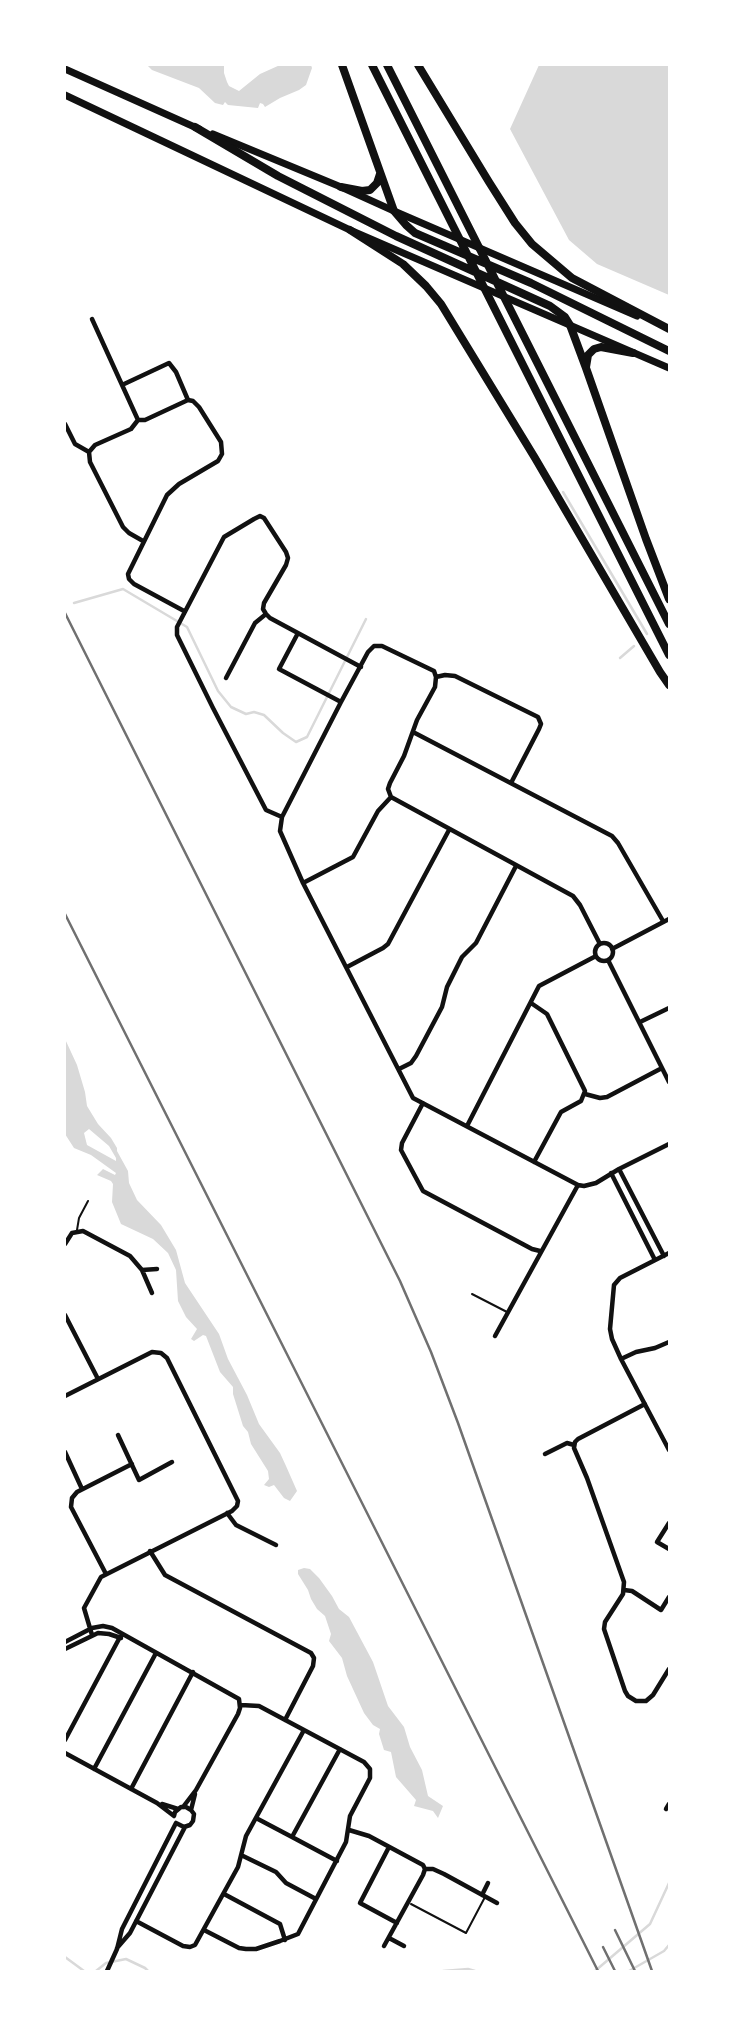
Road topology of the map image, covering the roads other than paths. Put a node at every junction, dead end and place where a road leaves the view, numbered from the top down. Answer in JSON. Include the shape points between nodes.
{"nodes":[{"id":1,"x":342,"y":65,"type":"edge"},
{"id":2,"x":372,"y":65,"type":"edge"},
{"id":3,"x":387,"y":65,"type":"edge"},
{"id":4,"x":418,"y":65,"type":"edge"},
{"id":5,"x":65,"y":69,"type":"edge"},
{"id":6,"x":65,"y":95,"type":"edge"},
{"id":7,"x":195,"y":127,"type":"junction"},
{"id":8,"x":380,"y":172,"type":"junction"},
{"id":9,"x":341,"y":187,"type":"junction"},
{"id":10,"x":394,"y":211,"type":"junction"},
{"id":11,"x":350,"y":230,"type":"junction"},
{"id":12,"x":92,"y":319,"type":"dead end"},
{"id":13,"x":570,"y":325,"type":"junction"},
{"id":14,"x":669,"y":330,"type":"edge"},
{"id":15,"x":669,"y":351,"type":"edge"},
{"id":16,"x":633,"y":353,"type":"junction"},
{"id":17,"x":586,"y":368,"type":"junction"},
{"id":18,"x":669,"y":368,"type":"edge"},
{"id":19,"x":122,"y":385,"type":"junction"},
{"id":20,"x":188,"y":400,"type":"junction"},
{"id":21,"x":138,"y":420,"type":"junction"},
{"id":22,"x":65,"y":424,"type":"edge"},
{"id":23,"x":89,"y":452,"type":"junction"},
{"id":24,"x":144,"y":541,"type":"junction"},
{"id":25,"x":669,"y":599,"type":"edge"},
{"id":26,"x":184,"y":611,"type":"junction"},
{"id":27,"x":266,"y":614,"type":"junction"},
{"id":28,"x":669,"y":624,"type":"edge"},
{"id":29,"x":298,"y":633,"type":"junction"},
{"id":30,"x":669,"y":655,"type":"edge"},
{"id":31,"x":361,"y":667,"type":"junction"},
{"id":32,"x":436,"y":677,"type":"junction"},
{"id":33,"x":226,"y":678,"type":"dead end"},
{"id":34,"x":669,"y":687,"type":"edge"},
{"id":35,"x":341,"y":702,"type":"junction"},
{"id":36,"x":413,"y":732,"type":"junction"},
{"id":37,"x":511,"y":783,"type":"junction"},
{"id":38,"x":391,"y":797,"type":"junction"},
{"id":39,"x":282,"y":817,"type":"junction"},
{"id":40,"x":449,"y":830,"type":"junction"},
{"id":41,"x":516,"y":866,"type":"junction"},
{"id":42,"x":303,"y":883,"type":"junction"},
{"id":43,"x":669,"y":919,"type":"edge"},
{"id":44,"x":663,"y":922,"type":"junction"},
{"id":45,"x":600,"y":944,"type":"junction"},
{"id":46,"x":612,"y":949,"type":"junction"},
{"id":47,"x":596,"y":956,"type":"junction"},
{"id":48,"x":608,"y":960,"type":"junction"},
{"id":49,"x":346,"y":967,"type":"junction"},
{"id":50,"x":531,"y":1003,"type":"junction"},
{"id":51,"x":669,"y":1008,"type":"edge"},
{"id":52,"x":640,"y":1023,"type":"junction"},
{"id":53,"x":662,"y":1068,"type":"junction"},
{"id":54,"x":399,"y":1069,"type":"junction"},
{"id":55,"x":669,"y":1082,"type":"edge"},
{"id":56,"x":584,"y":1094,"type":"junction"},
{"id":57,"x":423,"y":1103,"type":"junction"},
{"id":58,"x":467,"y":1126,"type":"junction"},
{"id":59,"x":669,"y":1144,"type":"edge"},
{"id":60,"x":534,"y":1162,"type":"junction"},
{"id":61,"x":619,"y":1168,"type":"junction"},
{"id":62,"x":611,"y":1173,"type":"junction"},
{"id":63,"x":578,"y":1185,"type":"junction"},
{"id":64,"x":88,"y":1201,"type":"dead end"},
{"id":65,"x":77,"y":1231,"type":"junction"},
{"id":66,"x":65,"y":1244,"type":"edge"},
{"id":67,"x":540,"y":1251,"type":"junction"},
{"id":68,"x":666,"y":1255,"type":"edge"},
{"id":69,"x":655,"y":1261,"type":"junction"},
{"id":70,"x":157,"y":1269,"type":"dead end"},
{"id":71,"x":142,"y":1270,"type":"junction"},
{"id":72,"x":152,"y":1293,"type":"dead end"},
{"id":73,"x":472,"y":1294,"type":"dead end"},
{"id":74,"x":508,"y":1313,"type":"junction"},
{"id":75,"x":65,"y":1315,"type":"edge"},
{"id":76,"x":495,"y":1336,"type":"dead end"},
{"id":77,"x":669,"y":1342,"type":"edge"},
{"id":78,"x":621,"y":1359,"type":"junction"},
{"id":79,"x":99,"y":1379,"type":"junction"},
{"id":80,"x":65,"y":1396,"type":"edge"},
{"id":81,"x":645,"y":1404,"type":"junction"},
{"id":82,"x":118,"y":1435,"type":"dead end"},
{"id":83,"x":574,"y":1445,"type":"junction"},
{"id":84,"x":669,"y":1450,"type":"edge"},
{"id":85,"x":65,"y":1452,"type":"edge"},
{"id":86,"x":545,"y":1454,"type":"dead end"},
{"id":87,"x":172,"y":1462,"type":"dead end"},
{"id":88,"x":132,"y":1464,"type":"junction"},
{"id":89,"x":82,"y":1489,"type":"junction"},
{"id":90,"x":65,"y":1491,"type":"edge"},
{"id":91,"x":73,"y":1495,"type":"junction"},
{"id":92,"x":227,"y":1513,"type":"junction"},
{"id":93,"x":669,"y":1522,"type":"edge"},
{"id":94,"x":276,"y":1545,"type":"dead end"},
{"id":95,"x":669,"y":1549,"type":"edge"},
{"id":96,"x":150,"y":1551,"type":"junction"},
{"id":97,"x":106,"y":1574,"type":"junction"},
{"id":98,"x":624,"y":1590,"type":"junction"},
{"id":99,"x":669,"y":1597,"type":"edge"},
{"id":100,"x":90,"y":1629,"type":"junction"},
{"id":101,"x":92,"y":1635,"type":"junction"},
{"id":102,"x":120,"y":1637,"type":"junction"},
{"id":103,"x":132,"y":1640,"type":"junction"},
{"id":104,"x":65,"y":1642,"type":"edge"},
{"id":105,"x":65,"y":1649,"type":"edge"},
{"id":106,"x":156,"y":1653,"type":"junction"},
{"id":107,"x":669,"y":1669,"type":"edge"},
{"id":108,"x":193,"y":1672,"type":"junction"},
{"id":109,"x":240,"y":1705,"type":"junction"},
{"id":110,"x":285,"y":1720,"type":"junction"},
{"id":111,"x":304,"y":1730,"type":"junction"},
{"id":112,"x":65,"y":1740,"type":"edge"},
{"id":113,"x":340,"y":1749,"type":"junction"},
{"id":114,"x":65,"y":1753,"type":"edge"},
{"id":115,"x":94,"y":1769,"type":"junction"},
{"id":116,"x":131,"y":1789,"type":"junction"},
{"id":117,"x":196,"y":1790,"type":"junction"},
{"id":118,"x":157,"y":1803,"type":"junction"},
{"id":119,"x":181,"y":1808,"type":"junction"},
{"id":120,"x":191,"y":1810,"type":"junction"},
{"id":121,"x":174,"y":1816,"type":"junction"},
{"id":122,"x":256,"y":1818,"type":"junction"},
{"id":123,"x":176,"y":1823,"type":"junction"},
{"id":124,"x":186,"y":1827,"type":"junction"},
{"id":125,"x":348,"y":1830,"type":"junction"},
{"id":126,"x":292,"y":1837,"type":"junction"},
{"id":127,"x":389,"y":1847,"type":"junction"},
{"id":128,"x":241,"y":1855,"type":"junction"},
{"id":129,"x":337,"y":1861,"type":"junction"},
{"id":130,"x":425,"y":1869,"type":"junction"},
{"id":131,"x":488,"y":1883,"type":"dead end"},
{"id":132,"x":224,"y":1894,"type":"junction"},
{"id":133,"x":484,"y":1896,"type":"junction"},
{"id":134,"x":316,"y":1899,"type":"junction"},
{"id":135,"x":408,"y":1902,"type":"junction"},
{"id":136,"x":498,"y":1903,"type":"dead end"},
{"id":137,"x":136,"y":1922,"type":"junction"},
{"id":138,"x":397,"y":1923,"type":"junction"},
{"id":139,"x":204,"y":1930,"type":"junction"},
{"id":140,"x":389,"y":1938,"type":"junction"},
{"id":141,"x":285,"y":1940,"type":"junction"},
{"id":142,"x":384,"y":1946,"type":"dead end"},
{"id":143,"x":404,"y":1946,"type":"dead end"},
{"id":144,"x":117,"y":1949,"type":"junction"},
{"id":145,"x":107,"y":1971,"type":"edge"}],
"edges":[{"from":1,"to":8,"type":"highway"},
{"from":2,"to":30,"type":"highway"},
{"from":3,"to":28,"type":"highway"},
{"from":4,"to":14,"type":"highway","via":[[515,223],[532,243],[572,278]]},
{"from":5,"to":7,"type":"highway"},
{"from":6,"to":11,"type":"highway"},
{"from":7,"to":9,"type":"highway"},
{"from":7,"to":13,"type":"highway","via":[[278,176],[396,236],[558,310]]},
{"from":8,"to":9,"type":"highway","via":[[370,190]]},
{"from":8,"to":10,"type":"highway"},
{"from":9,"to":10,"type":"highway"},
{"from":10,"to":14,"type":"highway"},
{"from":10,"to":15,"type":"highway","via":[[415,233]]},
{"from":11,"to":13,"type":"highway"},
{"from":11,"to":34,"type":"highway","via":[[403,264],[441,304]]},
{"from":12,"to":19,"type":"street"},
{"from":13,"to":16,"type":"highway"},
{"from":13,"to":17,"type":"highway"},
{"from":16,"to":17,"type":"highway","via":[[594,349]]},
{"from":16,"to":18,"type":"highway"},
{"from":17,"to":25,"type":"highway"},
{"from":19,"to":20,"type":"street","via":[[169,363]]},
{"from":19,"to":21,"type":"street"},
{"from":20,"to":21,"type":"street"},
{"from":20,"to":24,"type":"street","via":[[198,405],[222,454],[171,491]]},
{"from":21,"to":23,"type":"street","via":[[131,429]]},
{"from":22,"to":23,"type":"street","via":[[75,444]]},
{"from":23,"to":24,"type":"street","via":[[123,527]]},
{"from":24,"to":26,"type":"street","via":[[129,570],[130,581]]},
{"from":26,"to":27,"type":"street","via":[[223,537],[260,516],[288,558],[264,603]]},
{"from":26,"to":39,"type":"street","via":[[177,635],[266,810]]},
{"from":27,"to":29,"type":"street"},
{"from":27,"to":33,"type":"street","via":[[255,623]]},
{"from":29,"to":31,"type":"street"},
{"from":29,"to":35,"type":"street","via":[[279,669]]},
{"from":31,"to":32,"type":"street","via":[[374,646],[382,646],[434,671]]},
{"from":31,"to":35,"type":"street"},
{"from":32,"to":36,"type":"street"},
{"from":32,"to":37,"type":"street","via":[[455,676],[538,717],[540,729]]},
{"from":35,"to":39,"type":"street"},
{"from":36,"to":37,"type":"street"},
{"from":36,"to":38,"type":"street","via":[[390,783]]},
{"from":37,"to":44,"type":"street","via":[[612,836]]},
{"from":38,"to":40,"type":"street"},
{"from":38,"to":42,"type":"street","via":[[353,857]]},
{"from":39,"to":42,"type":"street","via":[[281,836]]},
{"from":40,"to":41,"type":"street"},
{"from":40,"to":49,"type":"street","via":[[388,944]]},
{"from":41,"to":45,"type":"street","via":[[575,898]]},
{"from":41,"to":54,"type":"street","via":[[476,943],[462,957],[416,1056]]},
{"from":42,"to":49,"type":"street"},
{"from":43,"to":44,"type":"street"},
{"from":44,"to":46,"type":"street"},
{"from":45,"to":46,"type":"street"},
{"from":45,"to":47,"type":"street"},
{"from":46,"to":48,"type":"street"},
{"from":47,"to":48,"type":"street"},
{"from":47,"to":50,"type":"street","via":[[539,986]]},
{"from":48,"to":52,"type":"street"},
{"from":49,"to":54,"type":"street"},
{"from":50,"to":56,"type":"street","via":[[549,1017]]},
{"from":50,"to":58,"type":"street"},
{"from":51,"to":52,"type":"street"},
{"from":52,"to":53,"type":"street"},
{"from":53,"to":55,"type":"street"},
{"from":53,"to":56,"type":"street","via":[[607,1097]]},
{"from":54,"to":57,"type":"street","via":[[413,1098]]},
{"from":56,"to":60,"type":"street","via":[[581,1101],[561,1112]]},
{"from":57,"to":58,"type":"street"},
{"from":57,"to":67,"type":"street","via":[[401,1150],[419,1186]]},
{"from":58,"to":60,"type":"street"},
{"from":59,"to":61,"type":"street"},
{"from":60,"to":63,"type":"street"},
{"from":61,"to":62,"type":"street"},
{"from":61,"to":68,"type":"street"},
{"from":62,"to":63,"type":"street","via":[[596,1183]]},
{"from":62,"to":69,"type":"street"},
{"from":63,"to":67,"type":"street"},
{"from":64,"to":65,"type":"lane"},
{"from":65,"to":66,"type":"street"},
{"from":65,"to":71,"type":"street","via":[[130,1256]]},
{"from":67,"to":74,"type":"street"},
{"from":68,"to":69,"type":"street"},
{"from":69,"to":78,"type":"street","via":[[614,1285],[610,1329]]},
{"from":70,"to":71,"type":"street"},
{"from":71,"to":72,"type":"street"},
{"from":73,"to":74,"type":"lane"},
{"from":74,"to":76,"type":"street"},
{"from":75,"to":79,"type":"street"},
{"from":77,"to":78,"type":"street"},
{"from":78,"to":81,"type":"street"},
{"from":79,"to":80,"type":"street"},
{"from":79,"to":92,"type":"street","via":[[152,1352],[165,1356],[237,1498],[237,1506]]},
{"from":81,"to":83,"type":"street"},
{"from":81,"to":84,"type":"street"},
{"from":82,"to":88,"type":"street"},
{"from":83,"to":86,"type":"street","via":[[567,1443]]},
{"from":83,"to":98,"type":"street"},
{"from":85,"to":89,"type":"street"},
{"from":87,"to":88,"type":"street","via":[[139,1480]]},
{"from":88,"to":89,"type":"street"},
{"from":89,"to":91,"type":"street"},
{"from":90,"to":91,"type":"street"},
{"from":91,"to":97,"type":"street","via":[[71,1507]]},
{"from":92,"to":94,"type":"street","via":[[236,1525]]},
{"from":92,"to":96,"type":"street"},
{"from":93,"to":95,"type":"street","via":[[657,1542]]},
{"from":96,"to":97,"type":"street"},
{"from":96,"to":110,"type":"street","via":[[165,1575],[311,1653],[313,1667]]},
{"from":97,"to":100,"type":"street","via":[[85,1608]]},
{"from":98,"to":99,"type":"street","via":[[661,1610]]},
{"from":98,"to":107,"type":"street","via":[[604,1629],[626,1694],[640,1702],[649,1700]]},
{"from":100,"to":101,"type":"street"},
{"from":100,"to":103,"type":"street","via":[[112,1628]]},
{"from":100,"to":104,"type":"street"},
{"from":101,"to":102,"type":"street"},
{"from":101,"to":105,"type":"street"},
{"from":102,"to":103,"type":"street"},
{"from":102,"to":112,"type":"street"},
{"from":103,"to":106,"type":"street"},
{"from":106,"to":108,"type":"street"},
{"from":106,"to":115,"type":"street"},
{"from":108,"to":109,"type":"street","via":[[234,1695]]},
{"from":108,"to":116,"type":"street"},
{"from":109,"to":110,"type":"street","via":[[256,1704]]},
{"from":109,"to":117,"type":"street"},
{"from":110,"to":111,"type":"street"},
{"from":111,"to":113,"type":"street"},
{"from":111,"to":122,"type":"street"},
{"from":113,"to":125,"type":"street","via":[[365,1762],[371,1773],[349,1816]]},
{"from":113,"to":126,"type":"street"},
{"from":114,"to":115,"type":"street"},
{"from":115,"to":116,"type":"street"},
{"from":116,"to":118,"type":"street"},
{"from":117,"to":119,"type":"street"},
{"from":117,"to":120,"type":"street"},
{"from":118,"to":119,"type":"street"},
{"from":118,"to":121,"type":"street"},
{"from":119,"to":120,"type":"street"},
{"from":119,"to":121,"type":"street"},
{"from":120,"to":124,"type":"street","via":[[193,1821]]},
{"from":121,"to":123,"type":"street"},
{"from":122,"to":126,"type":"street"},
{"from":122,"to":128,"type":"street"},
{"from":123,"to":124,"type":"street"},
{"from":123,"to":144,"type":"street","via":[[122,1928]]},
{"from":124,"to":137,"type":"street"},
{"from":125,"to":127,"type":"street"},
{"from":125,"to":129,"type":"street"},
{"from":126,"to":129,"type":"street"},
{"from":127,"to":130,"type":"street"},
{"from":127,"to":138,"type":"street","via":[[360,1903]]},
{"from":128,"to":132,"type":"street"},
{"from":128,"to":134,"type":"street"},
{"from":129,"to":134,"type":"street"},
{"from":130,"to":133,"type":"street"},
{"from":130,"to":135,"type":"street"},
{"from":131,"to":133,"type":"street"},
{"from":132,"to":139,"type":"street"},
{"from":132,"to":141,"type":"street","via":[[280,1924]]},
{"from":133,"to":135,"type":"lane","via":[[466,1933]]},
{"from":133,"to":136,"type":"street"},
{"from":134,"to":141,"type":"street","via":[[298,1934]]},
{"from":135,"to":138,"type":"street"},
{"from":137,"to":139,"type":"street","via":[[186,1947],[195,1945]]},
{"from":137,"to":144,"type":"street"},
{"from":138,"to":140,"type":"street"},
{"from":139,"to":141,"type":"street","via":[[246,1950]]},
{"from":140,"to":142,"type":"street"},
{"from":140,"to":143,"type":"street"},
{"from":144,"to":145,"type":"street"}]}
